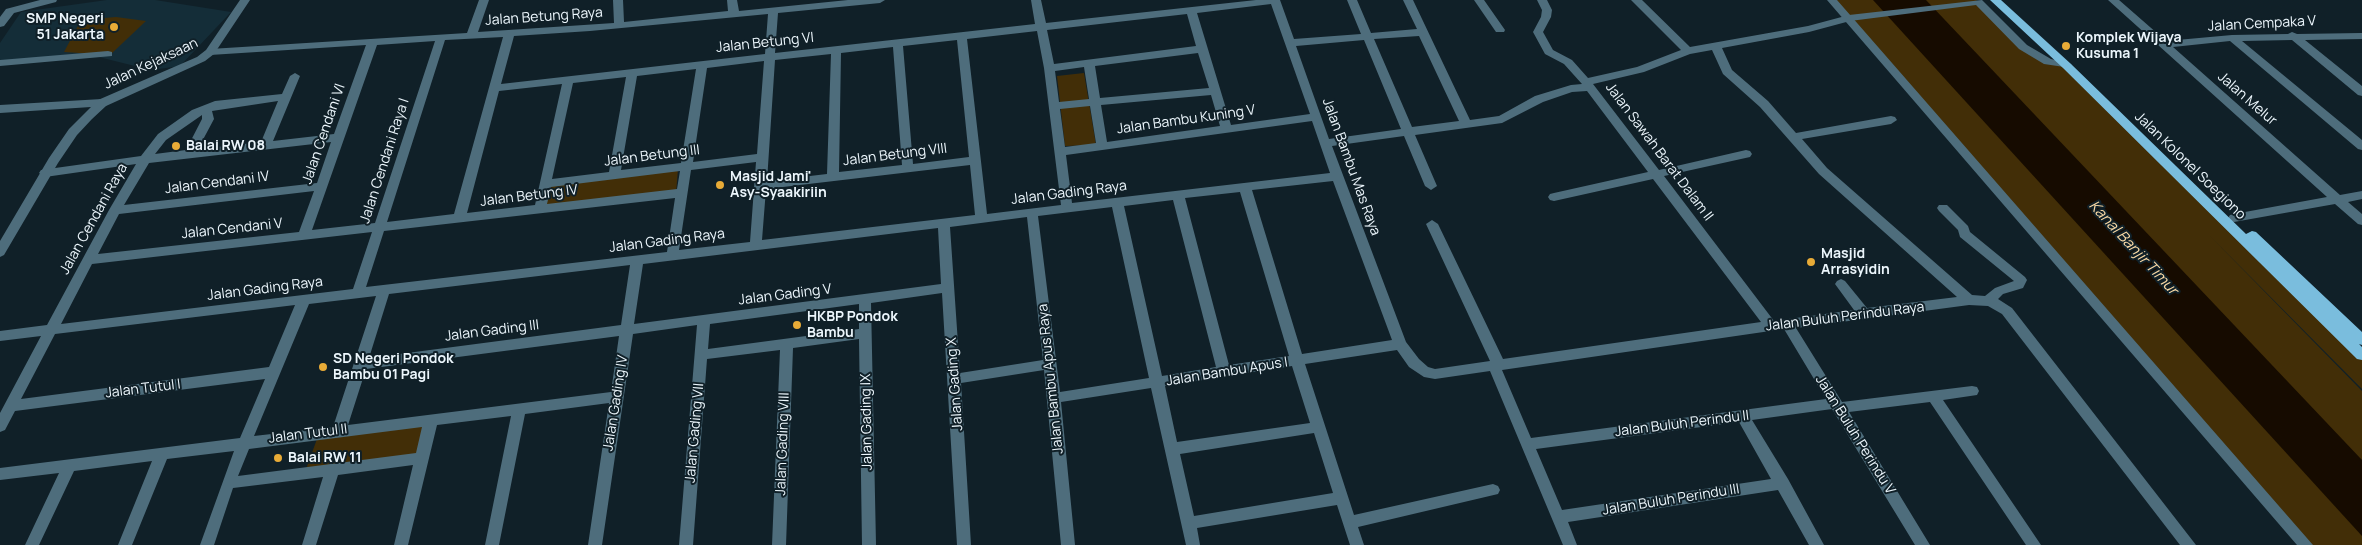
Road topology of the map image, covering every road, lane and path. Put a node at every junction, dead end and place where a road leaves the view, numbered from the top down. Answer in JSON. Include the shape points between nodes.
{"nodes":[{"id":1,"x":52,"y":0,"type":"edge"},
{"id":2,"x":246,"y":0,"type":"edge"},
{"id":3,"x":484,"y":0,"type":"edge"},
{"id":4,"x":618,"y":0,"type":"edge"},
{"id":5,"x":732,"y":0,"type":"edge"},
{"id":6,"x":880,"y":0,"type":"edge"},
{"id":7,"x":1036,"y":0,"type":"edge"},
{"id":8,"x":1275,"y":0,"type":"edge"},
{"id":9,"x":1352,"y":0,"type":"edge"},
{"id":10,"x":1408,"y":0,"type":"edge"},
{"id":11,"x":1479,"y":0,"type":"edge"},
{"id":12,"x":1542,"y":0,"type":"edge"},
{"id":13,"x":1636,"y":0,"type":"edge"},
{"id":14,"x":1832,"y":0,"type":"edge"},
{"id":15,"x":1996,"y":0,"type":"edge"},
{"id":16,"x":2007,"y":0,"type":"edge"},
{"id":17,"x":2113,"y":0,"type":"edge"},
{"id":18,"x":1974,"y":2,"type":"edge"},
{"id":19,"x":809,"y":4,"type":"edge"},
{"id":20,"x":1191,"y":11,"type":"junction"},
{"id":21,"x":773,"y":12,"type":"junction"},
{"id":22,"x":734,"y":15,"type":"junction"},
{"id":23,"x":1850,"y":18,"type":"junction"},
{"id":24,"x":0,"y":24,"type":"edge"},
{"id":25,"x":620,"y":25,"type":"junction"},
{"id":26,"x":1040,"y":28,"type":"junction"},
{"id":27,"x":1500,"y":30,"type":"dead end"},
{"id":28,"x":1424,"y":32,"type":"junction"},
{"id":29,"x":509,"y":34,"type":"junction"},
{"id":30,"x":2292,"y":35,"type":"junction"},
{"id":31,"x":471,"y":36,"type":"junction"},
{"id":32,"x":962,"y":36,"type":"junction"},
{"id":33,"x":2361,"y":36,"type":"edge"},
{"id":34,"x":441,"y":38,"type":"junction"},
{"id":35,"x":1367,"y":38,"type":"junction"},
{"id":36,"x":2232,"y":38,"type":"junction"},
{"id":37,"x":373,"y":42,"type":"junction"},
{"id":38,"x":1290,"y":43,"type":"junction"},
{"id":39,"x":898,"y":44,"type":"junction"},
{"id":40,"x":2163,"y":45,"type":"junction"},
{"id":41,"x":1716,"y":46,"type":"junction"},
{"id":42,"x":1202,"y":49,"type":"junction"},
{"id":43,"x":836,"y":50,"type":"junction"},
{"id":44,"x":1688,"y":51,"type":"junction"},
{"id":45,"x":210,"y":52,"type":"junction"},
{"id":46,"x":108,"y":54,"type":"dead end"},
{"id":47,"x":770,"y":58,"type":"junction"},
{"id":48,"x":0,"y":63,"type":"edge"},
{"id":49,"x":1089,"y":63,"type":"junction"},
{"id":50,"x":702,"y":65,"type":"junction"},
{"id":51,"x":2067,"y":66,"type":"junction"},
{"id":52,"x":1049,"y":68,"type":"junction"},
{"id":53,"x":632,"y":73,"type":"junction"},
{"id":54,"x":295,"y":76,"type":"dead end"},
{"id":55,"x":568,"y":80,"type":"junction"},
{"id":56,"x":1588,"y":84,"type":"junction"},
{"id":57,"x":494,"y":88,"type":"junction"},
{"id":58,"x":1215,"y":91,"type":"junction"},
{"id":59,"x":2362,"y":92,"type":"edge"},
{"id":60,"x":286,"y":97,"type":"junction"},
{"id":61,"x":1096,"y":102,"type":"junction"},
{"id":62,"x":102,"y":103,"type":"junction"},
{"id":63,"x":1054,"y":106,"type":"junction"},
{"id":64,"x":0,"y":109,"type":"edge"},
{"id":65,"x":206,"y":109,"type":"junction"},
{"id":66,"x":1316,"y":117,"type":"junction"},
{"id":67,"x":1891,"y":120,"type":"dead end"},
{"id":68,"x":1466,"y":124,"type":"junction"},
{"id":69,"x":1227,"y":130,"type":"junction"},
{"id":70,"x":1408,"y":131,"type":"junction"},
{"id":71,"x":338,"y":137,"type":"junction"},
{"id":72,"x":1794,"y":137,"type":"junction"},
{"id":73,"x":1326,"y":143,"type":"junction"},
{"id":74,"x":266,"y":145,"type":"junction"},
{"id":75,"x":1102,"y":146,"type":"junction"},
{"id":76,"x":2362,"y":146,"type":"edge"},
{"id":77,"x":1059,"y":152,"type":"junction"},
{"id":78,"x":190,"y":154,"type":"junction"},
{"id":79,"x":1746,"y":154,"type":"dead end"},
{"id":80,"x":762,"y":157,"type":"junction"},
{"id":81,"x":145,"y":159,"type":"junction"},
{"id":82,"x":976,"y":160,"type":"junction"},
{"id":83,"x":686,"y":167,"type":"junction"},
{"id":84,"x":908,"y":168,"type":"junction"},
{"id":85,"x":45,"y":173,"type":"junction"},
{"id":86,"x":1657,"y":174,"type":"junction"},
{"id":87,"x":614,"y":176,"type":"junction"},
{"id":88,"x":1337,"y":176,"type":"junction"},
{"id":89,"x":833,"y":177,"type":"junction"},
{"id":90,"x":546,"y":184,"type":"junction"},
{"id":91,"x":322,"y":186,"type":"junction"},
{"id":92,"x":759,"y":186,"type":"junction"},
{"id":93,"x":1431,"y":186,"type":"dead end"},
{"id":94,"x":1244,"y":187,"type":"junction"},
{"id":95,"x":682,"y":193,"type":"junction"},
{"id":96,"x":1178,"y":195,"type":"junction"},
{"id":97,"x":2362,"y":195,"type":"edge"},
{"id":98,"x":1554,"y":197,"type":"dead end"},
{"id":99,"x":2338,"y":200,"type":"junction"},
{"id":100,"x":1117,"y":202,"type":"junction"},
{"id":101,"x":1067,"y":208,"type":"junction"},
{"id":102,"x":1943,"y":208,"type":"dead end"},
{"id":103,"x":540,"y":209,"type":"junction"},
{"id":104,"x":114,"y":210,"type":"junction"},
{"id":105,"x":1032,"y":212,"type":"junction"},
{"id":106,"x":981,"y":218,"type":"junction"},
{"id":107,"x":2234,"y":218,"type":"junction"},
{"id":108,"x":459,"y":219,"type":"junction"},
{"id":109,"x":2362,"y":221,"type":"edge"},
{"id":110,"x":944,"y":223,"type":"junction"},
{"id":111,"x":1432,"y":224,"type":"dead end"},
{"id":112,"x":379,"y":228,"type":"junction"},
{"id":113,"x":304,"y":236,"type":"junction"},
{"id":114,"x":756,"y":246,"type":"junction"},
{"id":115,"x":0,"y":252,"type":"edge"},
{"id":116,"x":672,"y":256,"type":"junction"},
{"id":117,"x":88,"y":260,"type":"junction"},
{"id":118,"x":637,"y":260,"type":"junction"},
{"id":119,"x":1841,"y":284,"type":"dead end"},
{"id":120,"x":947,"y":288,"type":"junction"},
{"id":121,"x":384,"y":290,"type":"junction"},
{"id":122,"x":358,"y":293,"type":"junction"},
{"id":123,"x":865,"y":299,"type":"junction"},
{"id":124,"x":304,"y":300,"type":"junction"},
{"id":125,"x":1969,"y":300,"type":"junction"},
{"id":126,"x":1988,"y":301,"type":"junction"},
{"id":127,"x":1865,"y":315,"type":"junction"},
{"id":128,"x":704,"y":320,"type":"junction"},
{"id":129,"x":1787,"y":324,"type":"junction"},
{"id":130,"x":1771,"y":326,"type":"junction"},
{"id":131,"x":51,"y":330,"type":"junction"},
{"id":132,"x":627,"y":330,"type":"junction"},
{"id":133,"x":866,"y":333,"type":"junction"},
{"id":134,"x":0,"y":336,"type":"edge"},
{"id":135,"x":2362,"y":340,"type":"edge"},
{"id":136,"x":787,"y":344,"type":"junction"},
{"id":137,"x":1400,"y":344,"type":"junction"},
{"id":138,"x":701,"y":355,"type":"junction"},
{"id":139,"x":2362,"y":355,"type":"edge"},
{"id":140,"x":1297,"y":361,"type":"junction"},
{"id":141,"x":361,"y":364,"type":"junction"},
{"id":142,"x":1050,"y":364,"type":"junction"},
{"id":143,"x":1496,"y":365,"type":"junction"},
{"id":144,"x":275,"y":372,"type":"junction"},
{"id":145,"x":1224,"y":372,"type":"junction"},
{"id":146,"x":955,"y":378,"type":"junction"},
{"id":147,"x":1157,"y":382,"type":"junction"},
{"id":148,"x":1972,"y":391,"type":"dead end"},
{"id":149,"x":1933,"y":396,"type":"junction"},
{"id":150,"x":617,"y":397,"type":"junction"},
{"id":151,"x":1054,"y":398,"type":"junction"},
{"id":152,"x":11,"y":406,"type":"junction"},
{"id":153,"x":1838,"y":406,"type":"junction"},
{"id":154,"x":519,"y":409,"type":"junction"},
{"id":155,"x":1743,"y":416,"type":"junction"},
{"id":156,"x":432,"y":420,"type":"junction"},
{"id":157,"x":0,"y":426,"type":"edge"},
{"id":158,"x":1318,"y":427,"type":"junction"},
{"id":159,"x":339,"y":431,"type":"junction"},
{"id":160,"x":245,"y":442,"type":"junction"},
{"id":161,"x":1528,"y":444,"type":"junction"},
{"id":162,"x":1172,"y":449,"type":"junction"},
{"id":163,"x":162,"y":454,"type":"junction"},
{"id":164,"x":423,"y":458,"type":"junction"},
{"id":165,"x":70,"y":465,"type":"junction"},
{"id":166,"x":332,"y":470,"type":"junction"},
{"id":167,"x":0,"y":474,"type":"edge"},
{"id":168,"x":228,"y":483,"type":"junction"},
{"id":169,"x":1783,"y":483,"type":"junction"},
{"id":170,"x":1493,"y":490,"type":"dead end"},
{"id":171,"x":1344,"y":498,"type":"junction"},
{"id":172,"x":1559,"y":517,"type":"junction"},
{"id":173,"x":1350,"y":522,"type":"junction"},
{"id":174,"x":1188,"y":524,"type":"junction"},
{"id":175,"x":32,"y":545,"type":"edge"},
{"id":176,"x":125,"y":545,"type":"edge"},
{"id":177,"x":207,"y":545,"type":"edge"},
{"id":178,"x":309,"y":545,"type":"edge"},
{"id":179,"x":401,"y":545,"type":"edge"},
{"id":180,"x":492,"y":545,"type":"edge"},
{"id":181,"x":594,"y":545,"type":"edge"},
{"id":182,"x":686,"y":545,"type":"edge"},
{"id":183,"x":780,"y":545,"type":"edge"},
{"id":184,"x":870,"y":545,"type":"edge"},
{"id":185,"x":964,"y":545,"type":"edge"},
{"id":186,"x":1068,"y":545,"type":"edge"},
{"id":187,"x":1193,"y":545,"type":"edge"},
{"id":188,"x":1357,"y":545,"type":"edge"},
{"id":189,"x":1570,"y":545,"type":"edge"},
{"id":190,"x":1817,"y":545,"type":"edge"},
{"id":191,"x":1921,"y":545,"type":"edge"},
{"id":192,"x":2034,"y":545,"type":"edge"},
{"id":193,"x":2189,"y":545,"type":"edge"},
{"id":194,"x":2306,"y":545,"type":"edge"}],
"edges":[{"from":1,"to":24,"type":"street","via":[[10,11]]},
{"from":2,"to":45,"type":"street","name":"Jalan Kejaksaan"},
{"from":3,"to":31,"type":"street"},
{"from":4,"to":25,"type":"street"},
{"from":5,"to":22,"type":"street"},
{"from":6,"to":19,"type":"street","name":"Jalan Betung Raya"},
{"from":7,"to":26,"type":"street"},
{"from":8,"to":20,"type":"street","name":"Jalan Betung VI"},
{"from":8,"to":38,"type":"street","name":"Jalan Bambu Mas Raya"},
{"from":9,"to":35,"type":"street"},
{"from":10,"to":28,"type":"street"},
{"from":11,"to":27,"type":"street"},
{"from":12,"to":56,"type":"street","via":[[1547,10],[1538,32],[1542,42],[1549,52],[1568,62]]},
{"from":13,"to":44,"type":"street"},
{"from":14,"to":23,"type":"street"},
{"from":15,"to":51,"type":"main road","name":"Jalan Kolonel Soegiono"},
{"from":16,"to":107,"type":"main road","name":"Jalan Kolonel Soegiono"},
{"from":17,"to":40,"type":"street","name":"Jalan Melur"},
{"from":18,"to":23,"type":"street","name":"Jalan Sawah Barat Dalam II"},
{"from":18,"to":51,"type":"street","via":[[2022,47],[2048,62]]},
{"from":19,"to":21,"type":"street","name":"Jalan Betung Raya"},
{"from":20,"to":26,"type":"street","name":"Jalan Betung VI"},
{"from":20,"to":42,"type":"street"},
{"from":21,"to":22,"type":"street","name":"Jalan Betung Raya"},
{"from":21,"to":47,"type":"street"},
{"from":22,"to":25,"type":"street","name":"Jalan Betung Raya"},
{"from":23,"to":41,"type":"street","name":"Jalan Sawah Barat Dalam II"},
{"from":23,"to":194,"type":"street"},
{"from":25,"to":29,"type":"street","name":"Jalan Betung Raya"},
{"from":26,"to":32,"type":"street","name":"Jalan Betung VI"},
{"from":26,"to":52,"type":"street"},
{"from":28,"to":35,"type":"street"},
{"from":28,"to":68,"type":"street"},
{"from":29,"to":31,"type":"street","name":"Jalan Betung Raya"},
{"from":29,"to":57,"type":"street"},
{"from":30,"to":33,"type":"street","name":"Jalan Cempaka V"},
{"from":30,"to":36,"type":"street","name":"Jalan Cempaka V"},
{"from":30,"to":59,"type":"street"},
{"from":31,"to":34,"type":"street","name":"Jalan Betung Raya"},
{"from":32,"to":39,"type":"street","name":"Jalan Betung VI"},
{"from":32,"to":82,"type":"street"},
{"from":34,"to":37,"type":"street","name":"Jalan Betung Raya"},
{"from":34,"to":112,"type":"street","name":"Jalan Cendani Raya I"},
{"from":35,"to":38,"type":"street"},
{"from":35,"to":70,"type":"street"},
{"from":36,"to":40,"type":"street","name":"Jalan Cempaka V"},
{"from":36,"to":76,"type":"street"},
{"from":37,"to":45,"type":"street","name":"Jalan Betung Raya"},
{"from":37,"to":71,"type":"street","name":"Jalan Cendani VI"},
{"from":38,"to":66,"type":"street","name":"Jalan Bambu Mas Raya"},
{"from":39,"to":43,"type":"street","name":"Jalan Betung VI"},
{"from":39,"to":84,"type":"street"},
{"from":40,"to":99,"type":"street","name":"Jalan Melur"},
{"from":41,"to":44,"type":"street","name":"Jalan Sawah Barat Dalam II"},
{"from":41,"to":72,"type":"street","via":[[1727,72],[1764,104]]},
{"from":42,"to":49,"type":"street"},
{"from":42,"to":58,"type":"street"},
{"from":43,"to":47,"type":"street","name":"Jalan Betung VI"},
{"from":43,"to":89,"type":"street"},
{"from":44,"to":56,"type":"street","name":"Jalan Sawah Barat Dalam II","via":[[1640,70]]},
{"from":45,"to":62,"type":"street","name":"Jalan Kejaksaan"},
{"from":46,"to":48,"type":"street"},
{"from":47,"to":50,"type":"street","name":"Jalan Betung VI"},
{"from":47,"to":80,"type":"street"},
{"from":49,"to":52,"type":"street"},
{"from":49,"to":61,"type":"street"},
{"from":50,"to":53,"type":"street","name":"Jalan Betung VI"},
{"from":50,"to":83,"type":"street"},
{"from":51,"to":139,"type":"main road","name":"Jalan Kolonel Soegiono"},
{"from":52,"to":63,"type":"street"},
{"from":53,"to":55,"type":"street","name":"Jalan Betung VI"},
{"from":53,"to":87,"type":"street"},
{"from":54,"to":60,"type":"street"},
{"from":55,"to":57,"type":"street","name":"Jalan Betung VI"},
{"from":55,"to":90,"type":"street"},
{"from":56,"to":68,"type":"street","via":[[1539,99],[1502,119]]},
{"from":56,"to":86,"type":"street","name":"Jalan Sawah Barat Dalam II"},
{"from":57,"to":108,"type":"street"},
{"from":58,"to":61,"type":"street"},
{"from":58,"to":69,"type":"street"},
{"from":60,"to":65,"type":"street","via":[[234,102]]},
{"from":60,"to":74,"type":"street"},
{"from":61,"to":63,"type":"street"},
{"from":61,"to":75,"type":"street"},
{"from":62,"to":64,"type":"street"},
{"from":62,"to":85,"type":"street","name":"Jalan Kejaksaan","via":[[73,132]]},
{"from":63,"to":77,"type":"street"},
{"from":65,"to":78,"type":"street","via":[[208,119]]},
{"from":65,"to":81,"type":"street","via":[[162,137]]},
{"from":66,"to":69,"type":"street","name":"Jalan Bambu Kuning V"},
{"from":66,"to":73,"type":"street","name":"Jalan Bambu Mas Raya"},
{"from":67,"to":72,"type":"street"},
{"from":68,"to":70,"type":"street"},
{"from":69,"to":75,"type":"street","name":"Jalan Bambu Kuning V"},
{"from":70,"to":73,"type":"street"},
{"from":70,"to":93,"type":"street"},
{"from":71,"to":74,"type":"street"},
{"from":71,"to":91,"type":"street","name":"Jalan Cendani VI"},
{"from":72,"to":125,"type":"street","via":[[1823,171]]},
{"from":73,"to":88,"type":"street","name":"Jalan Bambu Mas Raya"},
{"from":74,"to":78,"type":"street"},
{"from":75,"to":77,"type":"street","name":"Jalan Bambu Kuning V"},
{"from":77,"to":101,"type":"street"},
{"from":78,"to":81,"type":"street"},
{"from":79,"to":86,"type":"street"},
{"from":80,"to":83,"type":"street","name":"Jalan Betung III"},
{"from":80,"to":92,"type":"street"},
{"from":81,"to":85,"type":"street","name":"Jalan Cendani Raya"},
{"from":81,"to":104,"type":"street","name":"Jalan Cendani Raya"},
{"from":82,"to":84,"type":"street","name":"Jalan Betung VIII"},
{"from":82,"to":106,"type":"street"},
{"from":83,"to":87,"type":"street","name":"Jalan Betung III"},
{"from":83,"to":95,"type":"street"},
{"from":84,"to":89,"type":"street","name":"Jalan Betung VIII"},
{"from":85,"to":115,"type":"street","name":"Jalan Kejaksaan"},
{"from":86,"to":98,"type":"street"},
{"from":86,"to":130,"type":"street","name":"Jalan Sawah Barat Dalam II"},
{"from":87,"to":90,"type":"street","name":"Jalan Betung III"},
{"from":88,"to":94,"type":"street","name":"Jalan Gading Raya"},
{"from":88,"to":137,"type":"street","name":"Jalan Bambu Mas Raya"},
{"from":89,"to":92,"type":"street","name":"Jalan Betung VIII"},
{"from":90,"to":103,"type":"street"},
{"from":91,"to":104,"type":"street","name":"Jalan Cendani IV"},
{"from":91,"to":113,"type":"street","name":"Jalan Cendani VI"},
{"from":92,"to":114,"type":"street"},
{"from":94,"to":96,"type":"street","name":"Jalan Gading Raya"},
{"from":94,"to":140,"type":"street"},
{"from":95,"to":103,"type":"street","name":"Jalan Betung IV"},
{"from":95,"to":116,"type":"street"},
{"from":96,"to":100,"type":"street","name":"Jalan Gading Raya"},
{"from":96,"to":145,"type":"street"},
{"from":97,"to":99,"type":"street"},
{"from":99,"to":107,"type":"street"},
{"from":99,"to":109,"type":"street","name":"Jalan Melur"},
{"from":100,"to":101,"type":"street","name":"Jalan Gading Raya"},
{"from":100,"to":147,"type":"street"},
{"from":101,"to":105,"type":"street","name":"Jalan Gading Raya"},
{"from":102,"to":126,"type":"street","via":[[1964,229],[1964,234],[2021,280],[2019,285],[1999,292]]},
{"from":103,"to":108,"type":"street","name":"Jalan Betung IV"},
{"from":104,"to":117,"type":"street","name":"Jalan Cendani Raya"},
{"from":105,"to":106,"type":"street","name":"Jalan Gading Raya"},
{"from":105,"to":142,"type":"street","name":"Jalan Bambu Apus Raya"},
{"from":106,"to":110,"type":"street","name":"Jalan Gading Raya"},
{"from":107,"to":135,"type":"main road","name":"Jalan Kolonel Soegiono"},
{"from":108,"to":112,"type":"street","name":"Jalan Betung IV"},
{"from":110,"to":114,"type":"street","name":"Jalan Gading Raya"},
{"from":110,"to":120,"type":"street","name":"Jalan Gading X"},
{"from":111,"to":143,"type":"street"},
{"from":112,"to":113,"type":"street","name":"Jalan Cendani V"},
{"from":112,"to":122,"type":"street","name":"Jalan Cendani Raya I"},
{"from":113,"to":117,"type":"street","name":"Jalan Cendani V"},
{"from":114,"to":116,"type":"street","name":"Jalan Gading Raya"},
{"from":116,"to":118,"type":"street","name":"Jalan Gading Raya"},
{"from":117,"to":131,"type":"street","name":"Jalan Cendani Raya"},
{"from":118,"to":121,"type":"street","name":"Jalan Gading Raya"},
{"from":118,"to":132,"type":"street","name":"Jalan Gading IV"},
{"from":119,"to":127,"type":"street"},
{"from":120,"to":123,"type":"street","name":"Jalan Gading V"},
{"from":120,"to":146,"type":"street","name":"Jalan Gading X"},
{"from":121,"to":122,"type":"street","name":"Jalan Gading Raya"},
{"from":121,"to":141,"type":"street"},
{"from":122,"to":124,"type":"street","name":"Jalan Gading Raya"},
{"from":123,"to":128,"type":"street","name":"Jalan Gading V"},
{"from":123,"to":133,"type":"street","name":"Jalan Gading IX"},
{"from":124,"to":131,"type":"street","name":"Jalan Gading Raya"},
{"from":124,"to":144,"type":"street"},
{"from":125,"to":126,"type":"street","name":"Jalan Buluh Perindu Raya"},
{"from":125,"to":127,"type":"street","name":"Jalan Buluh Perindu Raya"},
{"from":126,"to":193,"type":"street","name":"Jalan Buluh Perindu Raya","via":[[2007,311]]},
{"from":127,"to":129,"type":"street","name":"Jalan Buluh Perindu Raya"},
{"from":128,"to":132,"type":"street","name":"Jalan Gading V"},
{"from":128,"to":138,"type":"street","name":"Jalan Gading VII"},
{"from":129,"to":130,"type":"street","name":"Jalan Buluh Perindu Raya"},
{"from":129,"to":153,"type":"street","name":"Jalan Buluh Perindu V"},
{"from":130,"to":143,"type":"street","name":"Jalan Buluh Perindu Raya"},
{"from":131,"to":134,"type":"street","name":"Jalan Gading Raya"},
{"from":131,"to":152,"type":"street","name":"Jalan Cendani Raya"},
{"from":132,"to":141,"type":"street","name":"Jalan Gading III"},
{"from":132,"to":150,"type":"street","name":"Jalan Gading IV"},
{"from":133,"to":136,"type":"street"},
{"from":133,"to":184,"type":"street","name":"Jalan Gading IX"},
{"from":136,"to":138,"type":"street"},
{"from":136,"to":183,"type":"street","name":"Jalan Gading VIII"},
{"from":137,"to":140,"type":"street","name":"Jalan Bambu Apus I"},
{"from":137,"to":143,"type":"street","name":"Jalan Buluh Perindu Raya","via":[[1414,363],[1429,374]]},
{"from":138,"to":182,"type":"street","name":"Jalan Gading VII"},
{"from":140,"to":145,"type":"street","name":"Jalan Bambu Apus I"},
{"from":140,"to":158,"type":"street"},
{"from":141,"to":159,"type":"street"},
{"from":142,"to":146,"type":"street"},
{"from":142,"to":151,"type":"street","name":"Jalan Bambu Apus Raya"},
{"from":143,"to":161,"type":"street"},
{"from":144,"to":152,"type":"street","name":"Jalan Tutul I"},
{"from":144,"to":160,"type":"street"},
{"from":145,"to":147,"type":"street","name":"Jalan Bambu Apus I"},
{"from":146,"to":185,"type":"street","name":"Jalan Gading X"},
{"from":147,"to":151,"type":"street","name":"Jalan Bambu Apus I"},
{"from":147,"to":162,"type":"street"},
{"from":148,"to":149,"type":"street","name":"Jalan Buluh Perindu II"},
{"from":149,"to":153,"type":"street","name":"Jalan Buluh Perindu II"},
{"from":149,"to":192,"type":"street"},
{"from":150,"to":154,"type":"street","name":"Jalan Tutul II"},
{"from":150,"to":181,"type":"street","name":"Jalan Gading IV"},
{"from":151,"to":186,"type":"street","name":"Jalan Bambu Apus Raya"},
{"from":152,"to":157,"type":"street","name":"Jalan Cendani Raya"},
{"from":153,"to":155,"type":"street","name":"Jalan Buluh Perindu II"},
{"from":153,"to":191,"type":"street","name":"Jalan Buluh Perindu V"},
{"from":154,"to":156,"type":"street","name":"Jalan Tutul II"},
{"from":154,"to":180,"type":"street"},
{"from":155,"to":161,"type":"street","name":"Jalan Buluh Perindu II"},
{"from":155,"to":169,"type":"street"},
{"from":156,"to":159,"type":"street","name":"Jalan Tutul II"},
{"from":156,"to":164,"type":"street"},
{"from":158,"to":162,"type":"street"},
{"from":158,"to":171,"type":"street"},
{"from":159,"to":160,"type":"street","name":"Jalan Tutul II"},
{"from":160,"to":163,"type":"street","name":"Jalan Tutul II"},
{"from":160,"to":168,"type":"street"},
{"from":161,"to":172,"type":"street"},
{"from":162,"to":174,"type":"street"},
{"from":163,"to":165,"type":"street","name":"Jalan Tutul II"},
{"from":163,"to":176,"type":"street"},
{"from":164,"to":166,"type":"street"},
{"from":164,"to":179,"type":"street"},
{"from":165,"to":167,"type":"street","name":"Jalan Tutul II"},
{"from":165,"to":175,"type":"street"},
{"from":166,"to":168,"type":"street"},
{"from":166,"to":178,"type":"street"},
{"from":168,"to":177,"type":"street"},
{"from":169,"to":172,"type":"street","name":"Jalan Buluh Perindu III"},
{"from":169,"to":190,"type":"street"},
{"from":170,"to":173,"type":"street"},
{"from":171,"to":173,"type":"street"},
{"from":171,"to":174,"type":"street"},
{"from":172,"to":189,"type":"street"},
{"from":173,"to":188,"type":"street"},
{"from":174,"to":187,"type":"street"}]}
